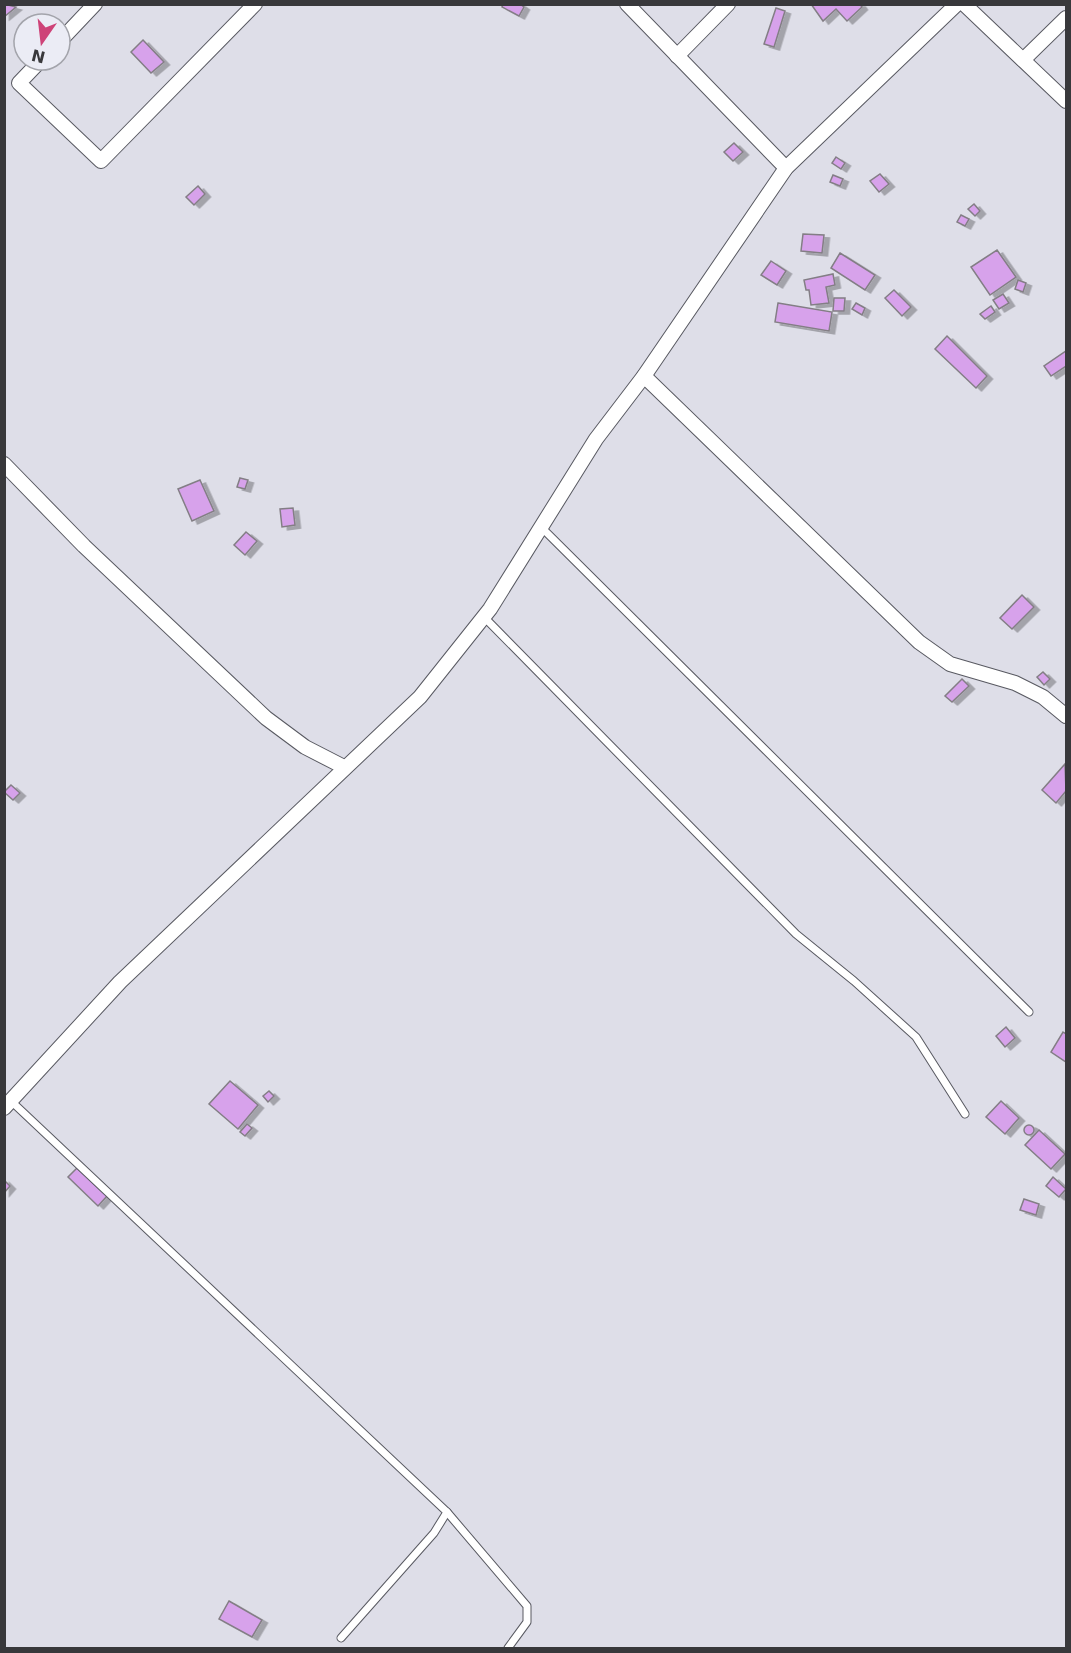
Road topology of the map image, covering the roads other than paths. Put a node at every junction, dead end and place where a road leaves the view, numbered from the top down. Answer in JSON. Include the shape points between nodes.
{"nodes":[{"id":1,"x":95,"y":4,"type":"edge"},
{"id":2,"x":255,"y":4,"type":"edge"},
{"id":3,"x":627,"y":4,"type":"edge"},
{"id":4,"x":728,"y":4,"type":"edge"},
{"id":5,"x":957,"y":4,"type":"edge"},
{"id":6,"x":964,"y":4,"type":"edge"},
{"id":7,"x":1066,"y":18,"type":"edge"},
{"id":8,"x":72,"y":28,"type":"edge"},
{"id":9,"x":678,"y":56,"type":"junction"},
{"id":10,"x":1023,"y":60,"type":"junction"},
{"id":11,"x":29,"y":72,"type":"edge"},
{"id":12,"x":1066,"y":101,"type":"edge"},
{"id":13,"x":786,"y":168,"type":"junction"},
{"id":14,"x":644,"y":376,"type":"junction"},
{"id":15,"x":4,"y":464,"type":"edge"},
{"id":16,"x":541,"y":527,"type":"junction"},
{"id":17,"x":484,"y":617,"type":"junction"},
{"id":18,"x":1066,"y":716,"type":"edge"},
{"id":19,"x":344,"y":767,"type":"junction"},
{"id":20,"x":1029,"y":1012,"type":"dead end"},
{"id":21,"x":8,"y":1104,"type":"edge"},
{"id":22,"x":964,"y":1114,"type":"dead end"},
{"id":23,"x":447,"y":1512,"type":"junction"},
{"id":24,"x":341,"y":1638,"type":"dead end"},
{"id":25,"x":507,"y":1648,"type":"edge"}],
"edges":[{"from":1,"to":8,"type":"street"},
{"from":2,"to":11,"type":"street","via":[[101,161],[19,82]]},
{"from":3,"to":9,"type":"street"},
{"from":4,"to":9,"type":"street"},
{"from":5,"to":13,"type":"street"},
{"from":6,"to":10,"type":"street"},
{"from":7,"to":10,"type":"street"},
{"from":9,"to":13,"type":"street"},
{"from":10,"to":12,"type":"street"},
{"from":13,"to":14,"type":"street"},
{"from":14,"to":16,"type":"street","via":[[596,439]]},
{"from":14,"to":18,"type":"street","via":[[919,642],[950,664],[1015,683],[1043,697]]},
{"from":15,"to":19,"type":"street","via":[[84,546],[266,718],[305,747]]},
{"from":16,"to":17,"type":"street"},
{"from":16,"to":20,"type":"lane"},
{"from":17,"to":19,"type":"street","via":[[420,697]]},
{"from":17,"to":22,"type":"lane","via":[[796,934],[916,1037]]},
{"from":19,"to":21,"type":"street","via":[[120,982]]},
{"from":21,"to":23,"type":"lane"},
{"from":23,"to":24,"type":"lane","via":[[434,1533]]},
{"from":23,"to":25,"type":"lane","via":[[527,1606],[526,1622]]}]}
